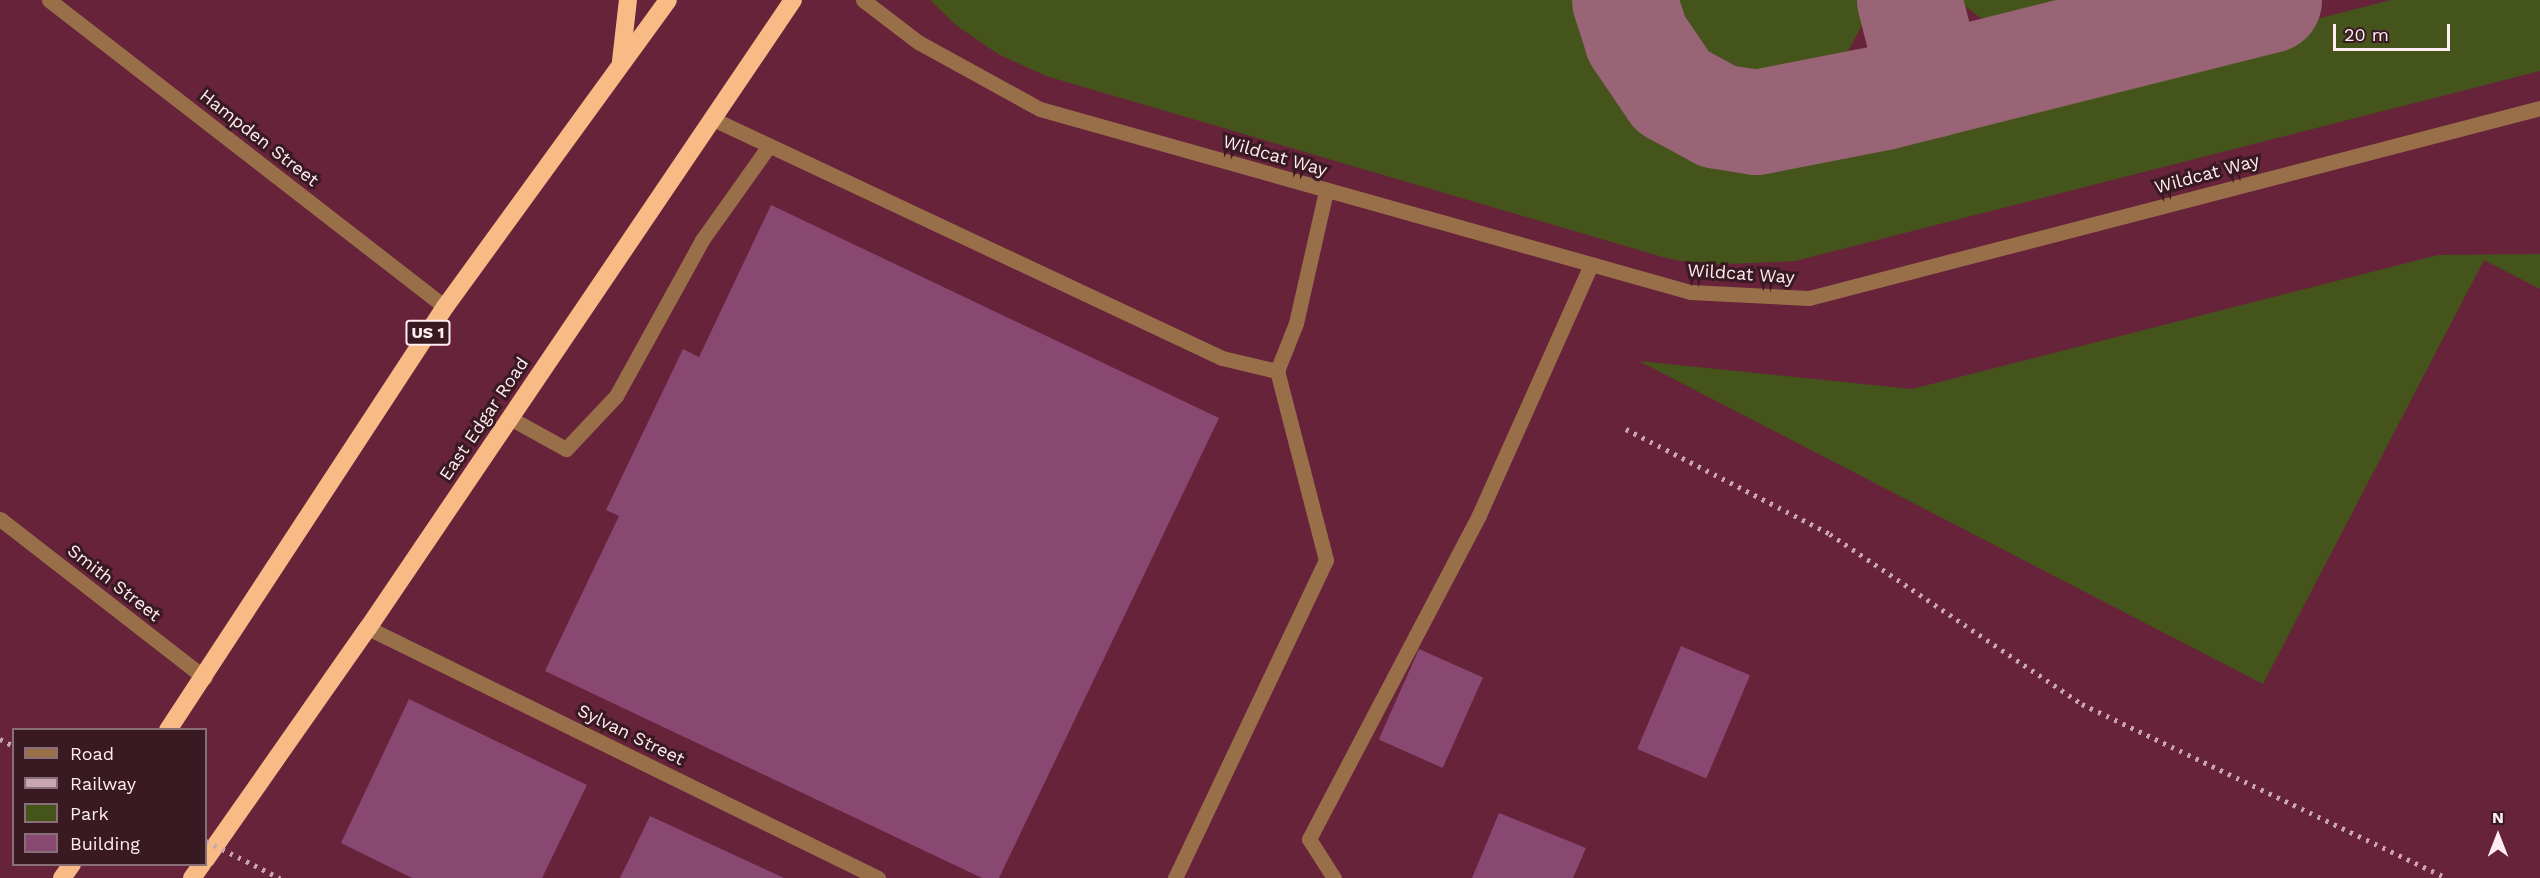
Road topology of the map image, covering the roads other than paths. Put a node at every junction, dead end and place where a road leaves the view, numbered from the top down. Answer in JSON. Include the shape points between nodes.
{"nodes":[{"id":1,"x":49,"y":0,"type":"edge"},
{"id":2,"x":628,"y":0,"type":"edge"},
{"id":3,"x":668,"y":0,"type":"edge"},
{"id":4,"x":793,"y":0,"type":"edge"},
{"id":5,"x":863,"y":0,"type":"edge"},
{"id":6,"x":621,"y":62,"type":"junction"},
{"id":7,"x":2540,"y":108,"type":"edge"},
{"id":8,"x":713,"y":118,"type":"junction"},
{"id":9,"x":768,"y":147,"type":"junction"},
{"id":10,"x":1326,"y":191,"type":"junction"},
{"id":11,"x":1591,"y":265,"type":"junction"},
{"id":12,"x":446,"y":307,"type":"junction"},
{"id":13,"x":1277,"y":371,"type":"junction"},
{"id":14,"x":510,"y":418,"type":"junction"},
{"id":15,"x":0,"y":519,"type":"edge"},
{"id":16,"x":368,"y":628,"type":"junction"},
{"id":17,"x":205,"y":678,"type":"junction"},
{"id":18,"x":169,"y":728,"type":"edge"},
{"id":19,"x":207,"y":858,"type":"edge"},
{"id":20,"x":878,"y":878,"type":"edge"},
{"id":21,"x":1175,"y":878,"type":"edge"},
{"id":22,"x":1334,"y":878,"type":"edge"}],
"edges":[{"from":1,"to":12,"type":"street","name":"Hampden Street"},
{"from":2,"to":6,"type":"highway"},
{"from":3,"to":6,"type":"highway","number":"US 1"},
{"from":4,"to":8,"type":"highway","name":"East Edgar Road"},
{"from":5,"to":10,"type":"street","name":"Wildcat Way","via":[[918,42],[1040,110]]},
{"from":6,"to":12,"type":"highway","number":"US 1"},
{"from":7,"to":11,"type":"street","name":"Wildcat Way","via":[[1809,298],[1690,292]]},
{"from":8,"to":9,"type":"street"},
{"from":8,"to":14,"type":"highway","name":"East Edgar Road"},
{"from":9,"to":13,"type":"street","via":[[1222,358]]},
{"from":9,"to":14,"type":"street","via":[[702,240],[616,396],[566,450]]},
{"from":10,"to":11,"type":"street","name":"Wildcat Way"},
{"from":10,"to":13,"type":"street","via":[[1296,323]]},
{"from":11,"to":22,"type":"street","via":[[1479,515],[1309,839]]},
{"from":12,"to":17,"type":"highway","number":"US 1"},
{"from":13,"to":21,"type":"street","via":[[1326,560]]},
{"from":14,"to":16,"type":"highway","name":"East Edgar Road"},
{"from":15,"to":17,"type":"street","name":"Smith Street"},
{"from":16,"to":19,"type":"highway","name":"East Edgar Road"},
{"from":16,"to":20,"type":"street","name":"Sylvan Street"},
{"from":17,"to":18,"type":"highway","number":"US 1"}]}
